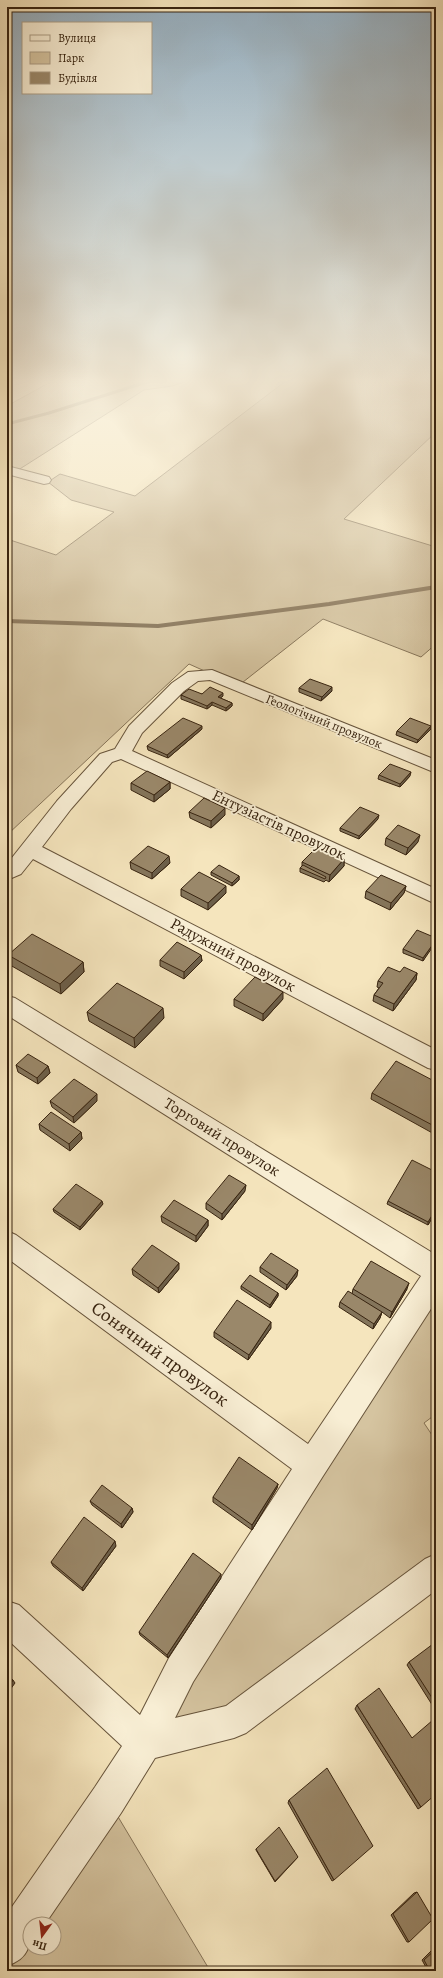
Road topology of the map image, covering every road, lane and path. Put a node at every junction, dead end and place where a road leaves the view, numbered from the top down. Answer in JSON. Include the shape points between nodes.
{"nodes":[{"id":1,"x":16,"y":472,"type":"edge"},
{"id":2,"x":44,"y":480,"type":"dead end"},
{"id":3,"x":122,"y":753,"type":"junction"},
{"id":4,"x":436,"y":767,"type":"edge"},
{"id":5,"x":30,"y":849,"type":"junction"},
{"id":6,"x":7,"y":873,"type":"edge"},
{"id":7,"x":436,"y":897,"type":"edge"},
{"id":8,"x":7,"y":1004,"type":"edge"},
{"id":9,"x":436,"y":1061,"type":"edge"},
{"id":10,"x":7,"y":1243,"type":"edge"},
{"id":11,"x":436,"y":1270,"type":"edge"},
{"id":12,"x":436,"y":1277,"type":"edge"},
{"id":13,"x":312,"y":1465,"type":"junction"},
{"id":14,"x":436,"y":1570,"type":"edge"},
{"id":15,"x":7,"y":1617,"type":"edge"},
{"id":16,"x":144,"y":1743,"type":"junction"},
{"id":17,"x":7,"y":1947,"type":"edge"}],
"edges":[{"from":1,"to":2,"type":"street"},
{"from":3,"to":4,"type":"street","name":"Геологічний провулок","via":[[135,730],[178,687],[194,676],[212,675]]},
{"from":3,"to":5,"type":"street","via":[[106,758],[64,805]]},
{"from":3,"to":7,"type":"street","name":"Ентузіастів провулок"},
{"from":5,"to":6,"type":"street","via":[[14,869]]},
{"from":5,"to":9,"type":"street","name":"Радужний провулок"},
{"from":8,"to":11,"type":"street","name":"Торговий провулок"},
{"from":10,"to":13,"type":"street","name":"Сонячний провулок"},
{"from":12,"to":13,"type":"street"},
{"from":13,"to":16,"type":"street","via":[[181,1670]]},
{"from":14,"to":16,"type":"street","via":[[234,1721]]},
{"from":15,"to":16,"type":"street"},
{"from":16,"to":17,"type":"street"}]}
